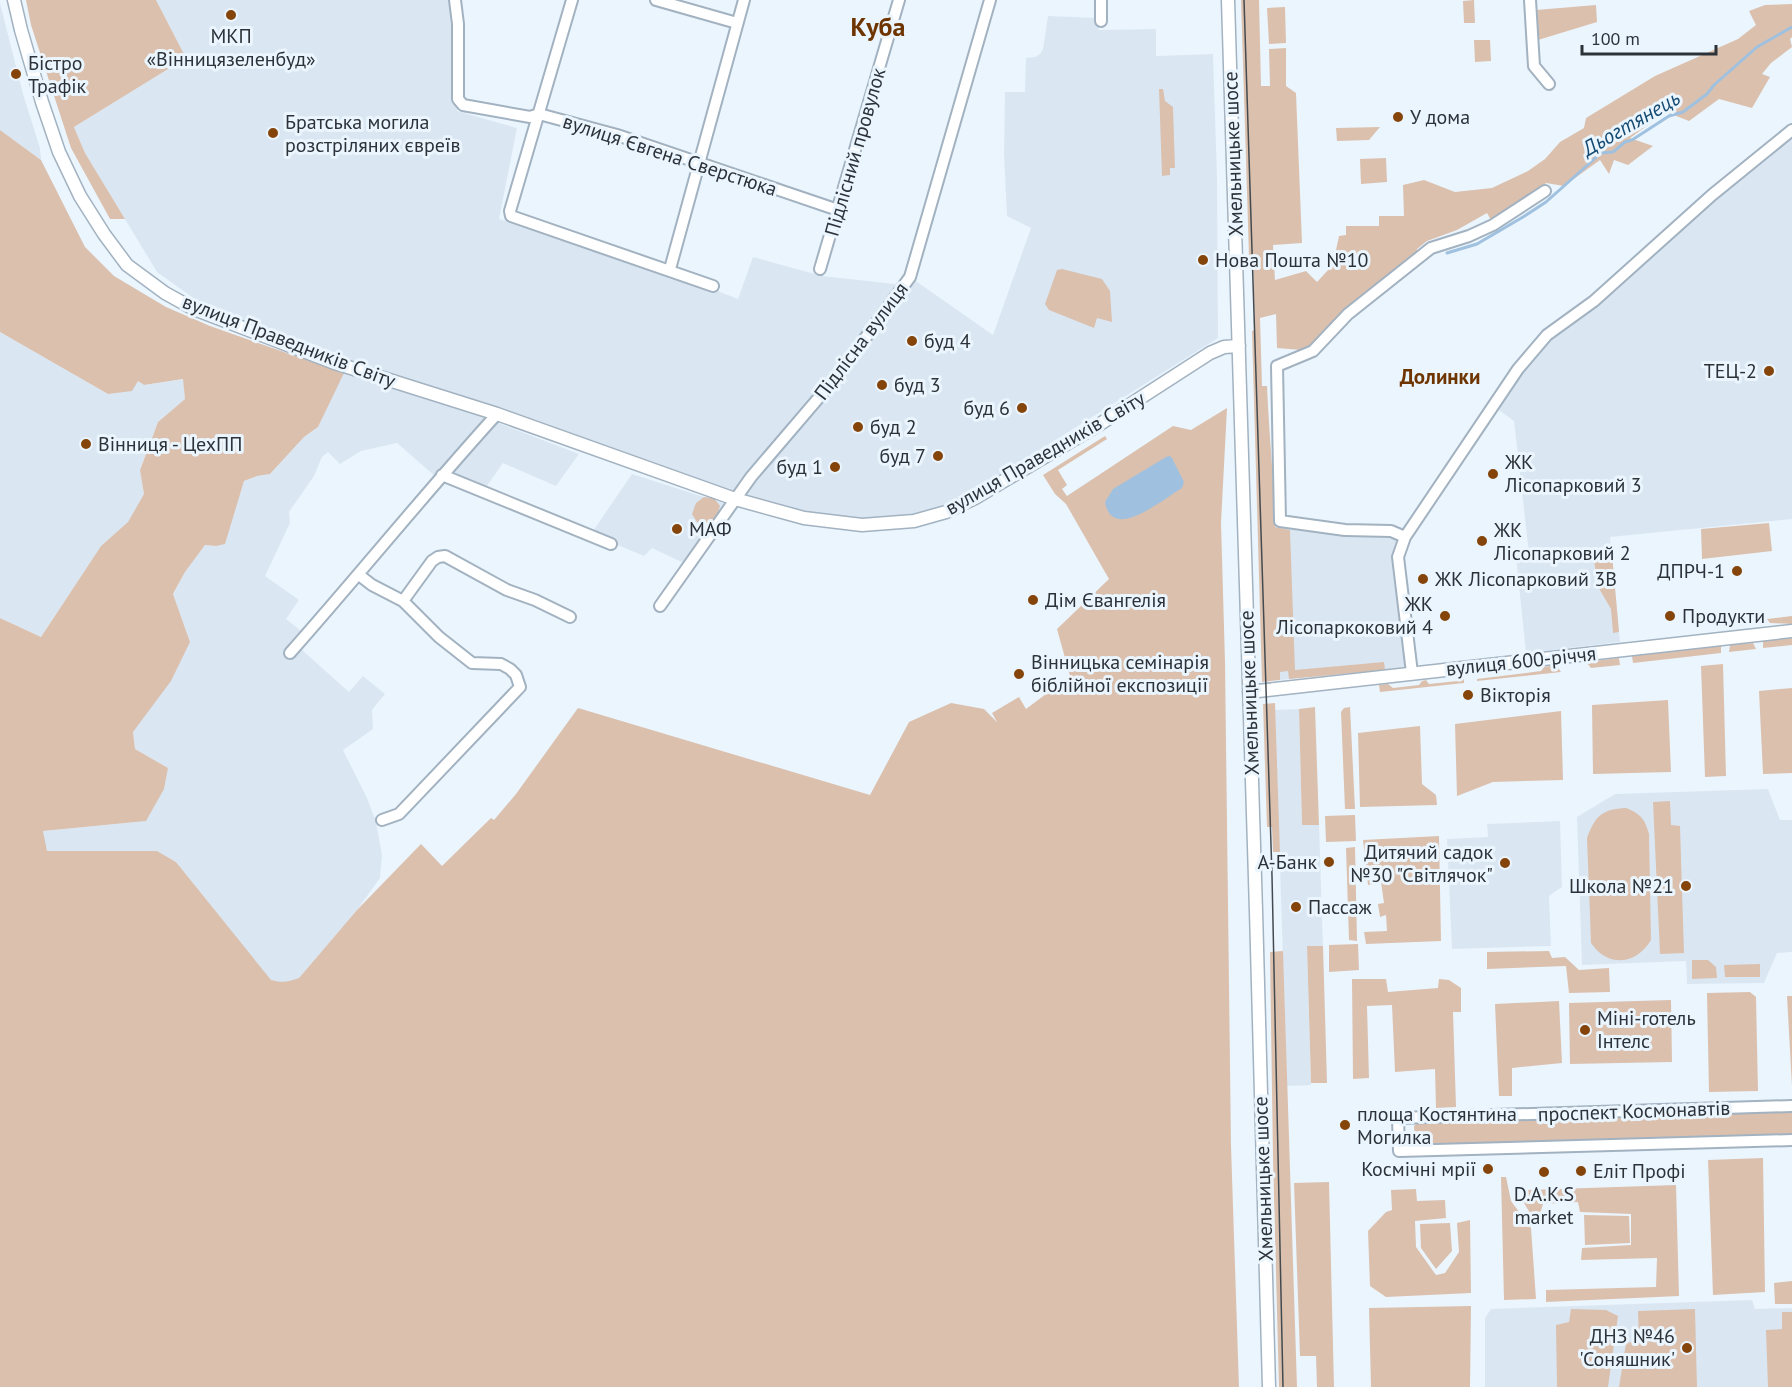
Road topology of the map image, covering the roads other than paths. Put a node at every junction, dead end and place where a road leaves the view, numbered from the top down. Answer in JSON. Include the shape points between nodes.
{"nodes":[{"id":1,"x":14,"y":0,"type":"edge"},
{"id":2,"x":455,"y":0,"type":"edge"},
{"id":3,"x":572,"y":0,"type":"edge"},
{"id":4,"x":656,"y":0,"type":"edge"},
{"id":5,"x":744,"y":0,"type":"edge"},
{"id":6,"x":898,"y":0,"type":"edge"},
{"id":7,"x":990,"y":0,"type":"edge"},
{"id":8,"x":1101,"y":0,"type":"edge"},
{"id":9,"x":1228,"y":0,"type":"edge"},
{"id":10,"x":1530,"y":0,"type":"edge"},
{"id":11,"x":1101,"y":21,"type":"dead end"},
{"id":12,"x":738,"y":23,"type":"junction"},
{"id":13,"x":1549,"y":84,"type":"dead end"},
{"id":14,"x":539,"y":114,"type":"junction"},
{"id":15,"x":1792,"y":130,"type":"edge"},
{"id":16,"x":700,"y":163,"type":"junction"},
{"id":17,"x":1545,"y":191,"type":"dead end"},
{"id":18,"x":838,"y":210,"type":"junction"},
{"id":19,"x":670,"y":269,"type":"junction"},
{"id":20,"x":820,"y":269,"type":"dead end"},
{"id":21,"x":713,"y":286,"type":"dead end"},
{"id":22,"x":1239,"y":346,"type":"junction"},
{"id":23,"x":497,"y":414,"type":"junction"},
{"id":24,"x":442,"y":475,"type":"junction"},
{"id":25,"x":735,"y":499,"type":"junction"},
{"id":26,"x":1405,"y":537,"type":"junction"},
{"id":27,"x":611,"y":544,"type":"dead end"},
{"id":28,"x":359,"y":575,"type":"junction"},
{"id":29,"x":403,"y":601,"type":"junction"},
{"id":30,"x":660,"y":606,"type":"dead end"},
{"id":31,"x":570,"y":618,"type":"dead end"},
{"id":32,"x":1792,"y":631,"type":"edge"},
{"id":33,"x":290,"y":653,"type":"dead end"},
{"id":34,"x":1412,"y":674,"type":"junction"},
{"id":35,"x":1249,"y":692,"type":"junction"},
{"id":36,"x":382,"y":820,"type":"dead end"},
{"id":37,"x":1792,"y":1106,"type":"edge"},
{"id":38,"x":1792,"y":1140,"type":"edge"},
{"id":39,"x":1269,"y":1387,"type":"edge"}],
"edges":[{"from":1,"to":23,"type":"main road","name":"вулиця Праведників Світу","via":[[59,152],[80,196],[127,265],[165,293],[204,313],[332,362]]},
{"from":2,"to":14,"type":"street","name":"вулиця Євгена Сверстюка","via":[[458,99],[463,105],[530,117]]},
{"from":3,"to":14,"type":"street"},
{"from":4,"to":12,"type":"street"},
{"from":5,"to":12,"type":"street"},
{"from":6,"to":18,"type":"street","name":"Підлісний провулок"},
{"from":7,"to":25,"type":"street","name":"Підлісна вулиця","via":[[910,277],[839,374]]},
{"from":8,"to":11,"type":"street"},
{"from":9,"to":22,"type":"main road","name":"Хмельницьке шосе"},
{"from":10,"to":13,"type":"street","via":[[1534,66]]},
{"from":12,"to":16,"type":"street"},
{"from":14,"to":16,"type":"street","name":"вулиця Євгена Сверстюка"},
{"from":14,"to":19,"type":"street","via":[[510,216]]},
{"from":15,"to":26,"type":"street","via":[[1720,188],[1594,301],[1547,335],[1518,369]]},
{"from":16,"to":18,"type":"street","name":"вулиця Євгена Сверстюка"},
{"from":16,"to":19,"type":"street"},
{"from":17,"to":26,"type":"street","via":[[1493,225],[1431,248],[1348,314],[1312,351],[1277,366],[1280,521],[1344,531],[1391,531]]},
{"from":18,"to":20,"type":"street","name":"Підлісний провулок"},
{"from":19,"to":21,"type":"street"},
{"from":22,"to":25,"type":"main road","name":"вулиця Праведників Світу","via":[[1210,353],[1100,424],[946,512],[914,521],[862,525],[804,518]]},
{"from":22,"to":35,"type":"main road","name":"Хмельницьке шосе"},
{"from":23,"to":24,"type":"street"},
{"from":23,"to":25,"type":"main road","name":"вулиця Праведників Світу"},
{"from":24,"to":27,"type":"street"},
{"from":24,"to":28,"type":"street"},
{"from":25,"to":30,"type":"street","name":"Підлісна вулиця"},
{"from":26,"to":34,"type":"street","via":[[1398,556]]},
{"from":28,"to":29,"type":"street"},
{"from":28,"to":33,"type":"street"},
{"from":29,"to":31,"type":"street","via":[[432,561],[445,556]]},
{"from":29,"to":36,"type":"street","via":[[472,663],[501,664],[516,675],[520,687],[399,814]]},
{"from":32,"to":34,"type":"main road","name":"вулиця 600-річчя"},
{"from":34,"to":35,"type":"main road","name":"вулиця 600-річчя"},
{"from":35,"to":39,"type":"main road","name":"Хмельницьке шосе"},
{"from":37,"to":38,"type":"street","name":"проспект Космонавтів","via":[[1398,1118],[1400,1151]]}]}
